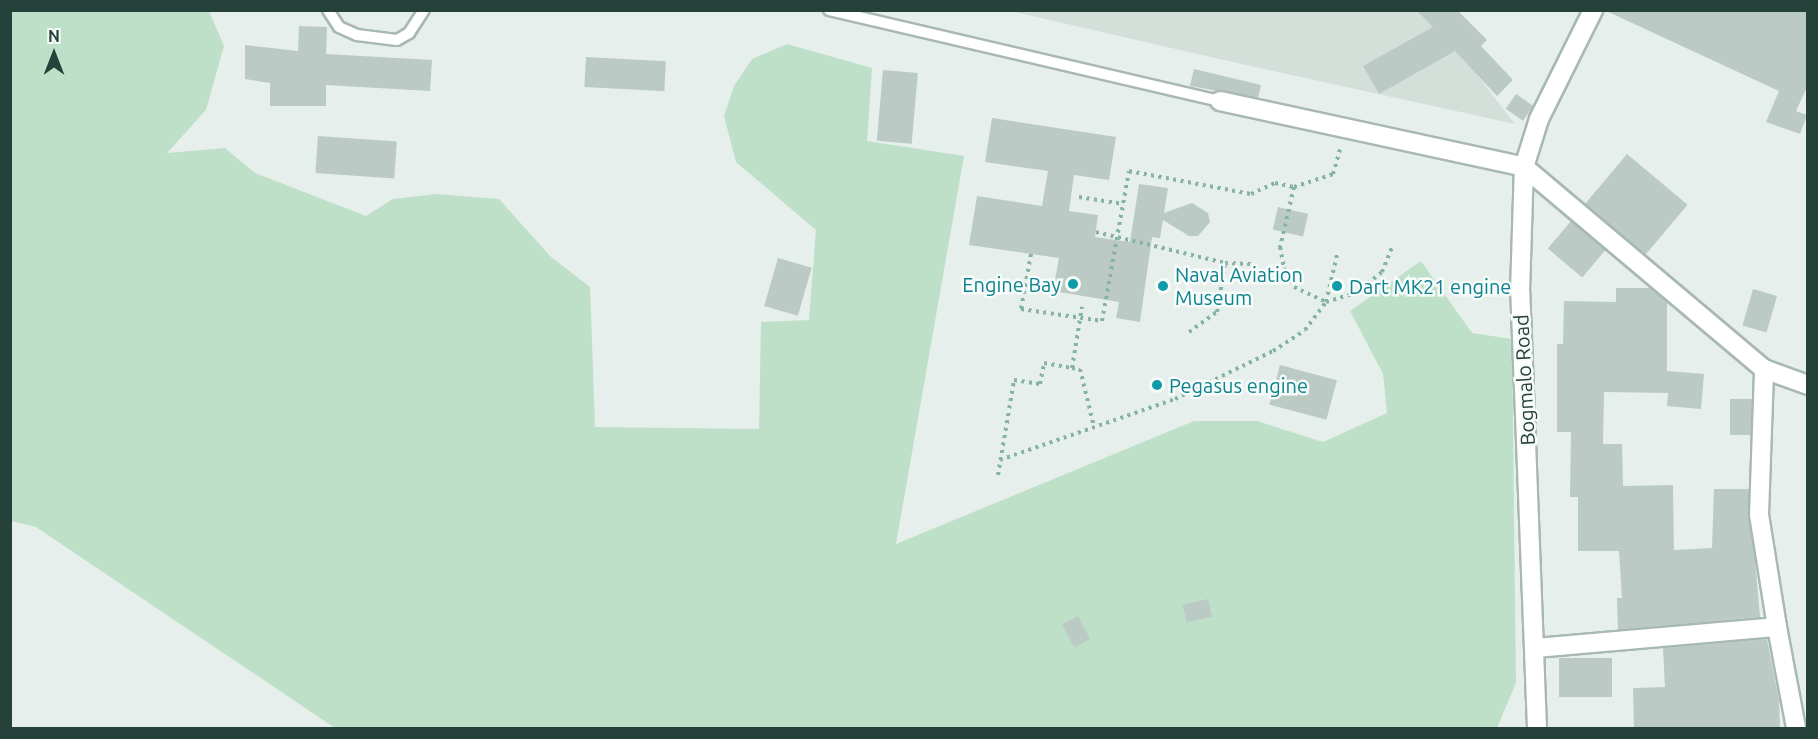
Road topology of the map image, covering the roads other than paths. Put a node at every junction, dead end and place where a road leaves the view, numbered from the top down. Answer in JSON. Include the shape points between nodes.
{"nodes":[{"id":1,"x":328,"y":10,"type":"edge"},
{"id":2,"x":424,"y":10,"type":"edge"},
{"id":3,"x":829,"y":10,"type":"edge"},
{"id":4,"x":1593,"y":10,"type":"edge"},
{"id":5,"x":1220,"y":101,"type":"joint"},
{"id":6,"x":1524,"y":167,"type":"junction"},
{"id":7,"x":1764,"y":369,"type":"junction"},
{"id":8,"x":1808,"y":385,"type":"edge"},
{"id":9,"x":1777,"y":627,"type":"junction"},
{"id":10,"x":1536,"y":648,"type":"junction"},
{"id":11,"x":1537,"y":729,"type":"edge"},
{"id":12,"x":1796,"y":729,"type":"edge"}],
"edges":[{"from":1,"to":2,"type":"lane","via":[[339,27],[357,35],[397,39],[409,33]]},
{"from":3,"to":5,"type":"lane"},
{"from":4,"to":6,"type":"street","name":"Bogmalo Road","via":[[1539,119]]},
{"from":5,"to":6,"type":"street"},
{"from":6,"to":7,"type":"street"},
{"from":6,"to":10,"type":"street","name":"Bogmalo Road","via":[[1520,291]]},
{"from":7,"to":8,"type":"street"},
{"from":7,"to":9,"type":"street","via":[[1758,516]]},
{"from":9,"to":10,"type":"street"},
{"from":9,"to":12,"type":"street"},
{"from":10,"to":11,"type":"street","name":"Bogmalo Road"}]}
